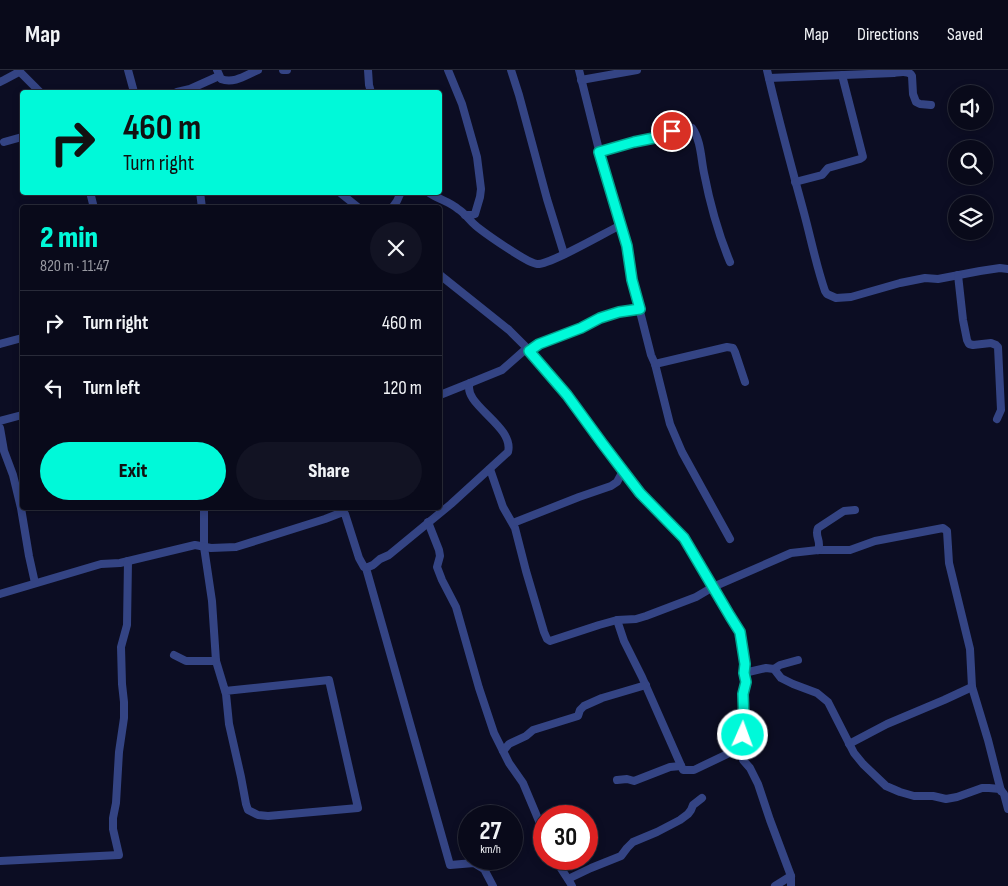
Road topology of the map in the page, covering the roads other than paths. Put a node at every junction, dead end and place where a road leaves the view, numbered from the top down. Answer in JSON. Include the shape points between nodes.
{"nodes":[{"id":1,"x":128,"y":70,"type":"edge"},
{"id":2,"x":258,"y":70,"type":"edge"},
{"id":3,"x":283,"y":70,"type":"edge"},
{"id":4,"x":287,"y":70,"type":"edge"},
{"id":5,"x":368,"y":70,"type":"edge"},
{"id":6,"x":448,"y":70,"type":"edge"},
{"id":7,"x":511,"y":70,"type":"edge"},
{"id":8,"x":579,"y":70,"type":"edge"},
{"id":9,"x":637,"y":70,"type":"edge"},
{"id":10,"x":18,"y":71,"type":"edge"},
{"id":11,"x":218,"y":73,"type":"edge"},
{"id":12,"x":768,"y":74,"type":"edge"},
{"id":13,"x":842,"y":75,"type":"junction"},
{"id":14,"x":581,"y":80,"type":"junction"},
{"id":15,"x":0,"y":82,"type":"edge"},
{"id":16,"x":38,"y":90,"type":"edge"},
{"id":17,"x":133,"y":90,"type":"edge"},
{"id":18,"x":192,"y":90,"type":"edge"},
{"id":19,"x":370,"y":90,"type":"edge"},
{"id":20,"x":931,"y":105,"type":"dead end"},
{"id":21,"x":20,"y":138,"type":"edge"},
{"id":22,"x":4,"y":142,"type":"dead end"},
{"id":23,"x":599,"y":152,"type":"junction"},
{"id":24,"x":796,"y":182,"type":"junction"},
{"id":25,"x":342,"y":195,"type":"edge"},
{"id":26,"x":434,"y":195,"type":"edge"},
{"id":27,"x":355,"y":205,"type":"edge"},
{"id":28,"x":466,"y":215,"type":"junction"},
{"id":29,"x":620,"y":224,"type":"junction"},
{"id":30,"x":564,"y":254,"type":"junction"},
{"id":31,"x":730,"y":262,"type":"dead end"},
{"id":32,"x":1008,"y":269,"type":"edge"},
{"id":33,"x":958,"y":275,"type":"junction"},
{"id":34,"x":442,"y":277,"type":"edge"},
{"id":35,"x":640,"y":309,"type":"junction"},
{"id":36,"x":20,"y":339,"type":"edge"},
{"id":37,"x":0,"y":344,"type":"edge"},
{"id":38,"x":528,"y":349,"type":"junction"},
{"id":39,"x":656,"y":364,"type":"junction"},
{"id":40,"x":470,"y":382,"type":"junction"},
{"id":41,"x":745,"y":382,"type":"dead end"},
{"id":42,"x":442,"y":394,"type":"edge"},
{"id":43,"x":20,"y":416,"type":"edge"},
{"id":44,"x":997,"y":419,"type":"dead end"},
{"id":45,"x":0,"y":421,"type":"edge"},
{"id":46,"x":0,"y":428,"type":"edge"},
{"id":47,"x":490,"y":469,"type":"junction"},
{"id":48,"x":623,"y":471,"type":"junction"},
{"id":49,"x":20,"y":504,"type":"edge"},
{"id":50,"x":21,"y":510,"type":"edge"},
{"id":51,"x":204,"y":510,"type":"edge"},
{"id":52,"x":855,"y":510,"type":"dead end"},
{"id":53,"x":344,"y":511,"type":"edge"},
{"id":54,"x":428,"y":522,"type":"junction"},
{"id":55,"x":513,"y":523,"type":"junction"},
{"id":56,"x":730,"y":539,"type":"dead end"},
{"id":57,"x":204,"y":547,"type":"junction"},
{"id":58,"x":818,"y":550,"type":"junction"},
{"id":59,"x":128,"y":561,"type":"junction"},
{"id":60,"x":366,"y":568,"type":"junction"},
{"id":61,"x":35,"y":583,"type":"junction"},
{"id":62,"x":713,"y":588,"type":"junction"},
{"id":63,"x":0,"y":594,"type":"edge"},
{"id":64,"x":617,"y":620,"type":"junction"},
{"id":65,"x":174,"y":655,"type":"dead end"},
{"id":66,"x":798,"y":660,"type":"dead end"},
{"id":67,"x":216,"y":661,"type":"junction"},
{"id":68,"x":774,"y":669,"type":"junction"},
{"id":69,"x":744,"y":673,"type":"junction"},
{"id":70,"x":646,"y":686,"type":"junction"},
{"id":71,"x":972,"y":686,"type":"junction"},
{"id":72,"x":225,"y":690,"type":"junction"},
{"id":73,"x":849,"y":744,"type":"junction"},
{"id":74,"x":742,"y":748,"type":"junction"},
{"id":75,"x":503,"y":751,"type":"junction"},
{"id":76,"x":681,"y":766,"type":"junction"},
{"id":77,"x":617,"y":780,"type":"dead end"},
{"id":78,"x":1001,"y":790,"type":"junction"},
{"id":79,"x":702,"y":798,"type":"dead end"},
{"id":80,"x":533,"y":807,"type":"edge"},
{"id":81,"x":1008,"y":808,"type":"edge"},
{"id":82,"x":0,"y":861,"type":"edge"},
{"id":83,"x":561,"y":870,"type":"edge"},
{"id":84,"x":791,"y":876,"type":"junction"},
{"id":85,"x":570,"y":882,"type":"edge"},
{"id":86,"x":493,"y":886,"type":"edge"},
{"id":87,"x":775,"y":886,"type":"edge"},
{"id":88,"x":791,"y":886,"type":"edge"}],
"edges":[{"from":1,"to":17,"type":"street"},
{"from":2,"to":11,"type":"street","via":[[230,81],[221,79]]},
{"from":3,"to":4,"type":"street"},
{"from":5,"to":19,"type":"street"},
{"from":6,"to":28,"type":"street","via":[[465,113],[481,189],[475,214]]},
{"from":7,"to":30,"type":"street"},
{"from":8,"to":14,"type":"street"},
{"from":9,"to":14,"type":"street"},
{"from":10,"to":15,"type":"street"},
{"from":10,"to":16,"type":"street"},
{"from":11,"to":18,"type":"street"},
{"from":12,"to":13,"type":"street"},
{"from":12,"to":24,"type":"street"},
{"from":13,"to":20,"type":"street","via":[[907,71],[912,76],[916,102]]},
{"from":13,"to":24,"type":"street","via":[[863,157],[828,168],[822,175]]},
{"from":14,"to":23,"type":"street"},
{"from":21,"to":22,"type":"street"},
{"from":23,"to":29,"type":"street"},
{"from":23,"to":31,"type":"street","via":[[680,128],[692,128],[697,136],[714,218]]},
{"from":24,"to":33,"type":"street","via":[[816,266],[827,294],[836,298],[850,297],[900,283]]},
{"from":25,"to":27,"type":"street"},
{"from":26,"to":28,"type":"street"},
{"from":28,"to":30,"type":"street","via":[[490,236],[536,264]]},
{"from":29,"to":30,"type":"street"},
{"from":29,"to":35,"type":"street"},
{"from":32,"to":33,"type":"street"},
{"from":33,"to":44,"type":"street","via":[[969,344],[996,344],[998,347],[1001,410]]},
{"from":34,"to":38,"type":"street"},
{"from":35,"to":38,"type":"street","via":[[600,318]]},
{"from":35,"to":39,"type":"street"},
{"from":36,"to":37,"type":"street"},
{"from":38,"to":40,"type":"street","via":[[502,370]]},
{"from":38,"to":48,"type":"street","via":[[567,395]]},
{"from":39,"to":41,"type":"street","via":[[730,347],[735,352]]},
{"from":39,"to":56,"type":"street","via":[[670,424]]},
{"from":40,"to":42,"type":"street"},
{"from":40,"to":47,"type":"street","via":[[471,396],[501,430],[509,446],[506,455]]},
{"from":43,"to":45,"type":"street"},
{"from":46,"to":49,"type":"street"},
{"from":47,"to":54,"type":"street"},
{"from":47,"to":55,"type":"street"},
{"from":48,"to":55,"type":"street","via":[[611,486]]},
{"from":48,"to":62,"type":"street","via":[[684,538]]},
{"from":50,"to":61,"type":"street"},
{"from":51,"to":57,"type":"street"},
{"from":52,"to":58,"type":"street","via":[[844,511],[818,528]]},
{"from":53,"to":57,"type":"street","via":[[236,547]]},
{"from":53,"to":60,"type":"street","via":[[359,558]]},
{"from":54,"to":60,"type":"street","via":[[389,555]]},
{"from":54,"to":75,"type":"street","via":[[439,550],[438,567],[442,580],[456,608],[494,734]]},
{"from":55,"to":64,"type":"street","via":[[547,639],[550,641]]},
{"from":57,"to":59,"type":"street","via":[[195,545]]},
{"from":57,"to":67,"type":"street"},
{"from":58,"to":62,"type":"street","via":[[785,555]]},
{"from":58,"to":71,"type":"street","via":[[850,550],[874,541],[943,528],[947,531],[949,563],[970,649]]},
{"from":59,"to":61,"type":"street","via":[[101,564]]},
{"from":59,"to":82,"type":"street","via":[[128,625],[121,647],[124,718],[113,818],[119,855]]},
{"from":60,"to":86,"type":"street","via":[[450,865],[474,863],[484,868]]},
{"from":61,"to":63,"type":"street"},
{"from":62,"to":64,"type":"street","via":[[646,616]]},
{"from":62,"to":69,"type":"street","via":[[740,632]]},
{"from":64,"to":70,"type":"street"},
{"from":65,"to":67,"type":"street","via":[[186,661]]},
{"from":66,"to":68,"type":"street"},
{"from":67,"to":72,"type":"street"},
{"from":68,"to":69,"type":"street"},
{"from":68,"to":73,"type":"street","via":[[782,678],[817,693],[828,702]]},
{"from":69,"to":74,"type":"street"},
{"from":70,"to":75,"type":"street","via":[[584,706],[578,716],[533,730]]},
{"from":70,"to":76,"type":"street"},
{"from":71,"to":73,"type":"street"},
{"from":71,"to":78,"type":"street"},
{"from":72,"to":72,"type":"street","via":[[329,680],[358,808],[268,816],[248,810]]},
{"from":73,"to":78,"type":"street","via":[[863,764],[886,786],[900,792],[946,799],[982,788]]},
{"from":74,"to":76,"type":"street","via":[[694,770],[683,770]]},
{"from":74,"to":84,"type":"street","via":[[743,760],[758,784]]},
{"from":75,"to":80,"type":"street"},
{"from":76,"to":77,"type":"street","via":[[634,781],[627,778]]},
{"from":78,"to":81,"type":"street"},
{"from":79,"to":85,"type":"street","via":[[680,820],[633,842],[621,856],[591,868]]},
{"from":83,"to":85,"type":"street"},
{"from":84,"to":87,"type":"street"},
{"from":84,"to":88,"type":"street"}]}
